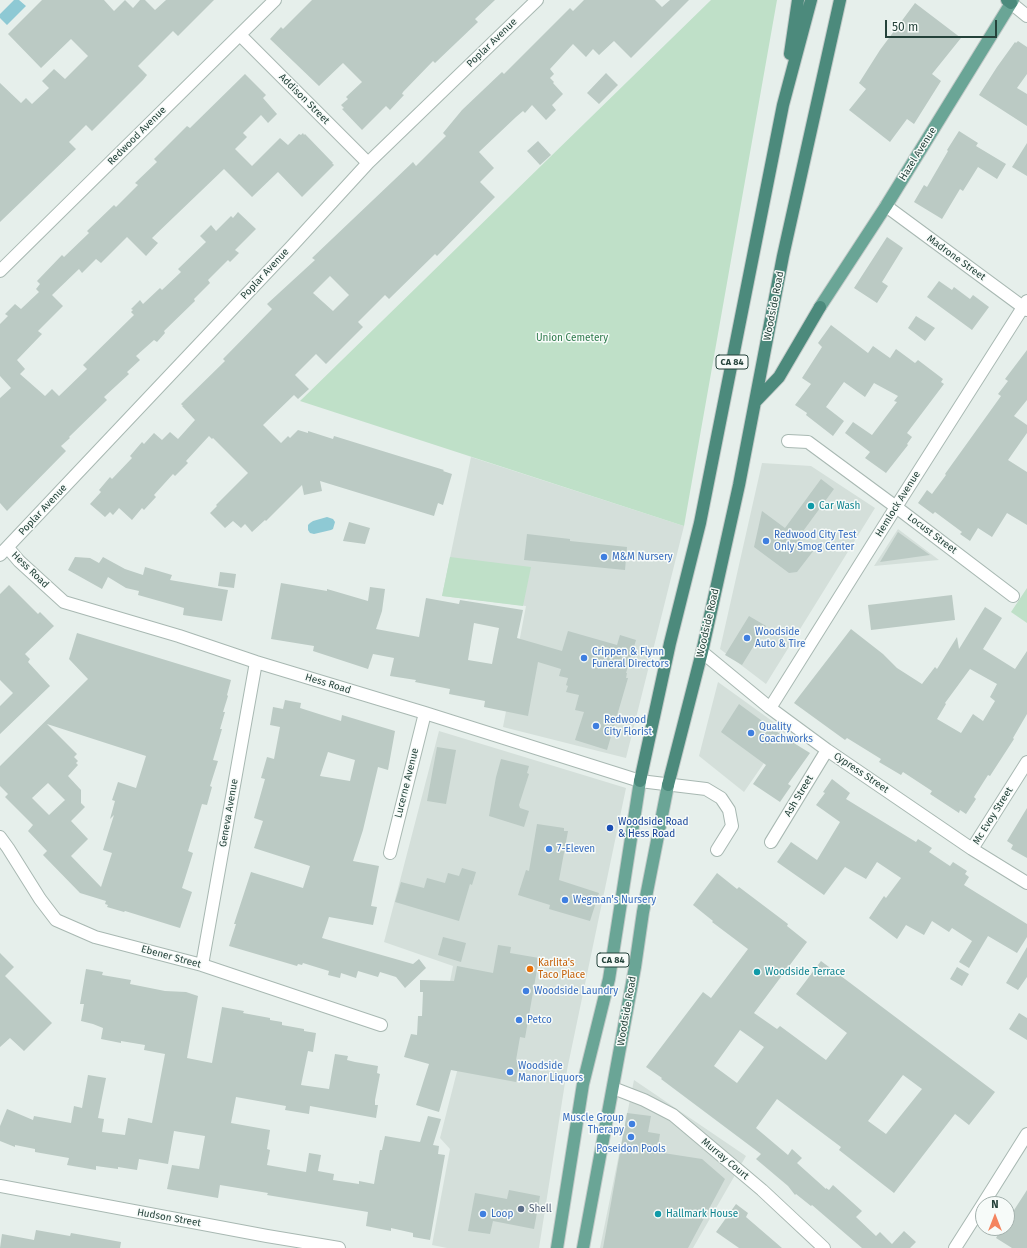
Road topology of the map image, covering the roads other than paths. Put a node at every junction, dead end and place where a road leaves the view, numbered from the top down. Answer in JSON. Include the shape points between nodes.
{"nodes":[{"id":1,"x":275,"y":0,"type":"edge"},
{"id":2,"x":537,"y":0,"type":"edge"},
{"id":3,"x":798,"y":0,"type":"edge"},
{"id":4,"x":811,"y":0,"type":"edge"},
{"id":5,"x":840,"y":0,"type":"edge"},
{"id":6,"x":1011,"y":1,"type":"edge"},
{"id":7,"x":1027,"y":16,"type":"edge"},
{"id":8,"x":240,"y":35,"type":"junction"},
{"id":9,"x":783,"y":105,"type":"junction"},
{"id":10,"x":368,"y":163,"type":"junction"},
{"id":11,"x":886,"y":206,"type":"junction"},
{"id":12,"x":0,"y":271,"type":"edge"},
{"id":13,"x":1026,"y":306,"type":"edge"},
{"id":14,"x":820,"y":307,"type":"joint"},
{"id":15,"x":756,"y":401,"type":"junction"},
{"id":16,"x":788,"y":442,"type":"dead end"},
{"id":17,"x":896,"y":507,"type":"junction"},
{"id":18,"x":4,"y":552,"type":"edge"},
{"id":19,"x":1013,"y":596,"type":"dead end"},
{"id":20,"x":702,"y":652,"type":"junction"},
{"id":21,"x":256,"y":662,"type":"junction"},
{"id":22,"x":770,"y":708,"type":"junction"},
{"id":23,"x":425,"y":713,"type":"junction"},
{"id":24,"x":827,"y":750,"type":"junction"},
{"id":25,"x":1027,"y":762,"type":"edge"},
{"id":26,"x":640,"y":781,"type":"junction"},
{"id":27,"x":668,"y":785,"type":"junction"},
{"id":28,"x":0,"y":837,"type":"edge"},
{"id":29,"x":771,"y":842,"type":"dead end"},
{"id":30,"x":972,"y":849,"type":"junction"},
{"id":31,"x":717,"y":850,"type":"dead end"},
{"id":32,"x":390,"y":853,"type":"dead end"},
{"id":33,"x":1027,"y":883,"type":"edge"},
{"id":34,"x":202,"y":965,"type":"junction"},
{"id":35,"x":381,"y":1025,"type":"dead end"},
{"id":36,"x":613,"y":1088,"type":"junction"},
{"id":37,"x":1027,"y":1134,"type":"edge"},
{"id":38,"x":0,"y":1186,"type":"edge"},
{"id":39,"x":988,"y":1196,"type":"edge"},
{"id":40,"x":975,"y":1217,"type":"edge"},
{"id":41,"x":339,"y":1248,"type":"edge"},
{"id":42,"x":557,"y":1248,"type":"edge"},
{"id":43,"x":583,"y":1248,"type":"edge"},
{"id":44,"x":824,"y":1248,"type":"edge"},
{"id":45,"x":955,"y":1248,"type":"edge"}],
"edges":[{"from":1,"to":8,"type":"street","name":"Redwood Avenue"},
{"from":2,"to":10,"type":"street","name":"Poplar Avenue"},
{"from":3,"to":9,"type":"highway"},
{"from":4,"to":9,"type":"highway","number":"CA 84"},
{"from":5,"to":15,"type":"highway","name":"Woodside Road","number":"CA 84","via":[[783,256]]},
{"from":6,"to":7,"type":"street"},
{"from":6,"to":11,"type":"main road","name":"Hazel Avenue"},
{"from":8,"to":10,"type":"street","name":"Addison Street"},
{"from":8,"to":12,"type":"street","name":"Redwood Avenue"},
{"from":9,"to":26,"type":"highway","number":"CA 84","via":[[700,523],[670,643]]},
{"from":10,"to":18,"type":"street","name":"Poplar Avenue"},
{"from":11,"to":13,"type":"street","name":"Madrone Street"},
{"from":11,"to":14,"type":"main road","name":"Hazel Avenue"},
{"from":13,"to":17,"type":"street","name":"Hemlock Avenue"},
{"from":14,"to":15,"type":"highway","via":[[779,377]]},
{"from":15,"to":20,"type":"highway","name":"Woodside Road","number":"CA 84"},
{"from":16,"to":17,"type":"street","name":"Locust Street","via":[[808,442]]},
{"from":17,"to":19,"type":"street","name":"Locust Street"},
{"from":17,"to":22,"type":"street","name":"Hemlock Avenue"},
{"from":18,"to":21,"type":"street","name":"Hess Road","via":[[64,602]]},
{"from":20,"to":22,"type":"street","name":"Cypress Street"},
{"from":20,"to":27,"type":"highway","name":"Woodside Road","number":"CA 84"},
{"from":21,"to":23,"type":"street","name":"Hess Road"},
{"from":21,"to":34,"type":"street","name":"Geneva Avenue"},
{"from":22,"to":24,"type":"street","name":"Cypress Street"},
{"from":23,"to":26,"type":"street","name":"Hess Road"},
{"from":23,"to":32,"type":"street","name":"Lucerne Avenue"},
{"from":24,"to":29,"type":"street","name":"Ash Street"},
{"from":24,"to":30,"type":"street","name":"Cypress Street"},
{"from":25,"to":30,"type":"street","name":"Mc Evoy Street"},
{"from":26,"to":27,"type":"street","name":"Hess Road"},
{"from":26,"to":42,"type":"main road","number":"CA 84","via":[[610,971],[583,1084]]},
{"from":27,"to":31,"type":"street","name":"Hess Road","via":[[706,789],[721,798],[730,810],[732,826]]},
{"from":27,"to":36,"type":"main road","name":"Woodside Road","number":"CA 84","via":[[642,912],[635,967]]},
{"from":28,"to":34,"type":"street","name":"Ebener Street","via":[[56,920],[95,937]]},
{"from":30,"to":33,"type":"street","name":"Cypress Street"},
{"from":34,"to":35,"type":"street","name":"Ebener Street"},
{"from":36,"to":43,"type":"main road","name":"Woodside Road","number":"CA 84"},
{"from":36,"to":44,"type":"street","name":"Murray Court","via":[[673,1115],[762,1190]]},
{"from":37,"to":39,"type":"street"},
{"from":38,"to":41,"type":"street","name":"Hudson Street"},
{"from":40,"to":45,"type":"street"}]}
